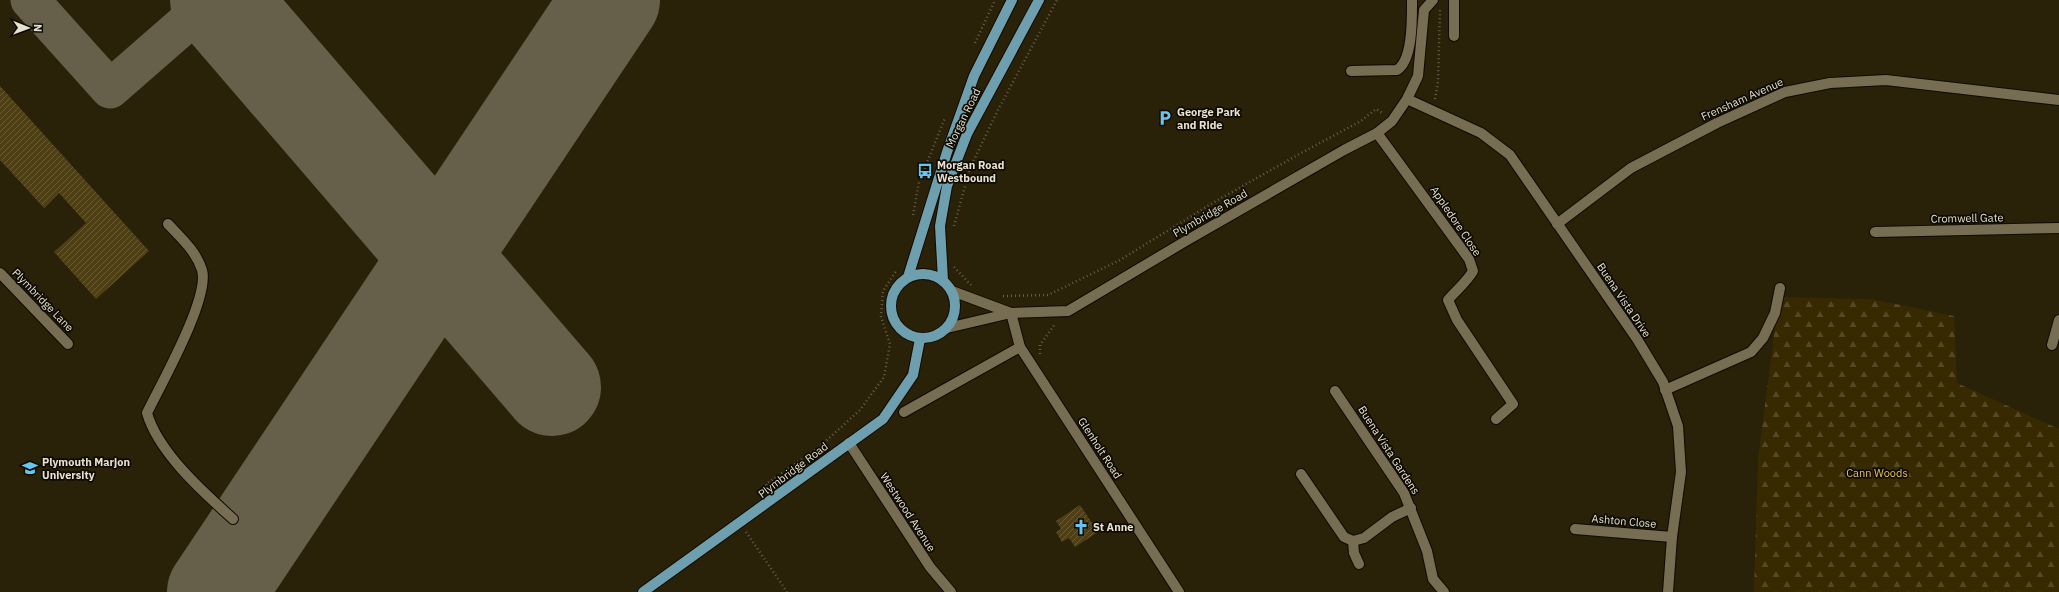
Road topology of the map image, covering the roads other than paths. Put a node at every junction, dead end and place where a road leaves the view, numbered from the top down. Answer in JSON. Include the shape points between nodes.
{"nodes":[{"id":1,"x":1039,"y":0,"type":"edge"},
{"id":2,"x":1412,"y":0,"type":"edge"},
{"id":3,"x":1454,"y":0,"type":"edge"},
{"id":4,"x":1011,"y":2,"type":"edge"},
{"id":5,"x":1436,"y":2,"type":"edge"},
{"id":6,"x":1424,"y":5,"type":"edge"},
{"id":7,"x":1454,"y":36,"type":"dead end"},
{"id":8,"x":1351,"y":71,"type":"dead end"},
{"id":9,"x":1407,"y":99,"type":"junction"},
{"id":10,"x":2059,"y":100,"type":"edge"},
{"id":11,"x":1377,"y":133,"type":"junction"},
{"id":12,"x":168,"y":224,"type":"dead end"},
{"id":13,"x":1557,"y":224,"type":"junction"},
{"id":14,"x":2059,"y":228,"type":"edge"},
{"id":15,"x":1875,"y":232,"type":"dead end"},
{"id":16,"x":0,"y":274,"type":"edge"},
{"id":17,"x":908,"y":277,"type":"junction"},
{"id":18,"x":943,"y":280,"type":"junction"},
{"id":19,"x":1780,"y":288,"type":"dead end"},
{"id":20,"x":952,"y":291,"type":"junction"},
{"id":21,"x":1011,"y":313,"type":"junction"},
{"id":22,"x":2059,"y":320,"type":"edge"},
{"id":23,"x":947,"y":328,"type":"junction"},
{"id":24,"x":920,"y":339,"type":"junction"},
{"id":25,"x":68,"y":344,"type":"dead end"},
{"id":26,"x":2052,"y":345,"type":"dead end"},
{"id":27,"x":1020,"y":347,"type":"junction"},
{"id":28,"x":1335,"y":390,"type":"dead end"},
{"id":29,"x":1665,"y":390,"type":"junction"},
{"id":30,"x":904,"y":412,"type":"dead end"},
{"id":31,"x":1496,"y":419,"type":"dead end"},
{"id":32,"x":849,"y":443,"type":"junction"},
{"id":33,"x":1301,"y":474,"type":"dead end"},
{"id":34,"x":1411,"y":508,"type":"junction"},
{"id":35,"x":233,"y":519,"type":"dead end"},
{"id":36,"x":1575,"y":529,"type":"dead end"},
{"id":37,"x":1672,"y":537,"type":"junction"},
{"id":38,"x":1353,"y":541,"type":"junction"},
{"id":39,"x":1359,"y":564,"type":"dead end"},
{"id":40,"x":643,"y":592,"type":"edge"},
{"id":41,"x":951,"y":592,"type":"edge"},
{"id":42,"x":1179,"y":592,"type":"edge"},
{"id":43,"x":1444,"y":592,"type":"edge"},
{"id":44,"x":1668,"y":592,"type":"edge"}],
"edges":[{"from":1,"to":18,"type":"main road","name":"Morgan Road","via":[[967,134],[947,186],[940,226]]},
{"from":2,"to":8,"type":"street","via":[[1407,54],[1403,66],[1397,70]]},
{"from":3,"to":7,"type":"street"},
{"from":4,"to":17,"type":"main road","name":"Morgan Road","via":[[974,76]]},
{"from":5,"to":6,"type":"street"},
{"from":6,"to":9,"type":"street","name":"Plymbridge Road","via":[[1418,76]]},
{"from":9,"to":11,"type":"street","name":"Plymbridge Road","via":[[1392,121]]},
{"from":9,"to":13,"type":"street","name":"Buena Vista Drive","via":[[1481,133],[1510,155]]},
{"from":10,"to":13,"type":"street","name":"Frensham Avenue","via":[[1886,80],[1830,83],[1785,92],[1717,123],[1631,168]]},
{"from":11,"to":21,"type":"street","name":"Plymbridge Road","via":[[1184,242],[1068,312]]},
{"from":11,"to":31,"type":"street","name":"Appledore Close","via":[[1469,259],[1473,270],[1467,282],[1448,300],[1457,320],[1513,404]]},
{"from":12,"to":35,"type":"street","via":[[193,250],[202,271],[202,294],[196,312],[147,413],[151,427],[168,454]]},
{"from":13,"to":29,"type":"street","name":"Buena Vista Drive","via":[[1637,339],[1663,382]]},
{"from":14,"to":15,"type":"street","name":"Cromwell Gate"},
{"from":16,"to":25,"type":"street","name":"Plymbridge Lane"},
{"from":17,"to":18,"type":"main road","via":[[922,273]]},
{"from":17,"to":24,"type":"main road","via":[[899,284],[890,306],[893,319],[900,329]]},
{"from":18,"to":20,"type":"main road"},
{"from":19,"to":29,"type":"street","via":[[1775,313],[1763,338],[1751,352]]},
{"from":20,"to":21,"type":"street"},
{"from":20,"to":23,"type":"main road","via":[[956,302],[954,315]]},
{"from":21,"to":23,"type":"street"},
{"from":21,"to":27,"type":"street","name":"Glenholt Road"},
{"from":22,"to":26,"type":"street"},
{"from":23,"to":24,"type":"main road","via":[[932,337]]},
{"from":24,"to":32,"type":"main road","name":"Plymbridge Road","via":[[913,375],[905,388],[883,419]]},
{"from":27,"to":30,"type":"street"},
{"from":27,"to":42,"type":"street","name":"Glenholt Road"},
{"from":28,"to":34,"type":"street","name":"Buena Vista Gardens","via":[[1404,493]]},
{"from":29,"to":37,"type":"street","name":"Buena Vista Drive","via":[[1678,426],[1681,472]]},
{"from":32,"to":40,"type":"main road","name":"Plymbridge Road"},
{"from":32,"to":41,"type":"street","name":"Westwood Avenue","via":[[930,567]]},
{"from":33,"to":38,"type":"street","via":[[1344,537]]},
{"from":34,"to":38,"type":"street","via":[[1392,517],[1364,538]]},
{"from":34,"to":43,"type":"street","name":"Buena Vista Gardens","via":[[1434,579]]},
{"from":36,"to":37,"type":"street","name":"Ashton Close"},
{"from":37,"to":44,"type":"street","name":"Buena Vista Drive"},
{"from":38,"to":39,"type":"street","via":[[1354,553]]}]}
